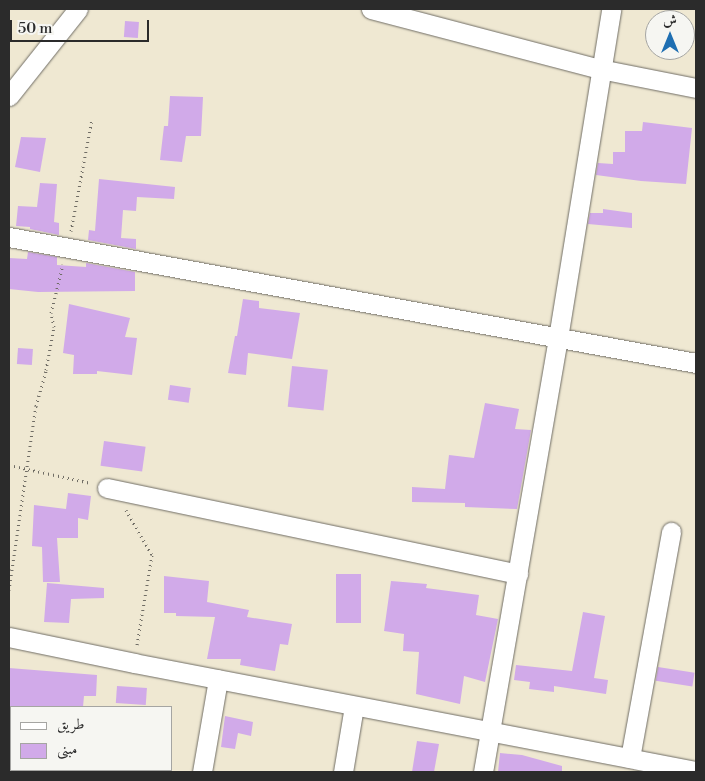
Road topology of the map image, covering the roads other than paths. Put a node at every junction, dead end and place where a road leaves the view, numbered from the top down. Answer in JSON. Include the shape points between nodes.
{"nodes":[{"id":1,"x":78,"y":9,"type":"edge"},
{"id":2,"x":371,"y":9,"type":"edge"},
{"id":3,"x":611,"y":9,"type":"edge"},
{"id":4,"x":600,"y":69,"type":"junction"},
{"id":5,"x":696,"y":88,"type":"edge"},
{"id":6,"x":9,"y":96,"type":"edge"},
{"id":7,"x":9,"y":237,"type":"edge"},
{"id":8,"x":558,"y":338,"type":"junction"},
{"id":9,"x":696,"y":363,"type":"edge"},
{"id":10,"x":107,"y":488,"type":"road end"},
{"id":11,"x":671,"y":532,"type":"dead end"},
{"id":12,"x":518,"y":574,"type":"junction"},
{"id":13,"x":9,"y":637,"type":"edge"},
{"id":14,"x":218,"y":679,"type":"junction"},
{"id":15,"x":354,"y":706,"type":"junction"},
{"id":16,"x":491,"y":732,"type":"junction"},
{"id":17,"x":630,"y":758,"type":"junction"},
{"id":18,"x":696,"y":770,"type":"edge"},
{"id":19,"x":202,"y":772,"type":"edge"},
{"id":20,"x":343,"y":772,"type":"edge"},
{"id":21,"x":483,"y":772,"type":"edge"}],
"edges":[{"from":1,"to":6,"type":"street"},
{"from":2,"to":4,"type":"street"},
{"from":3,"to":4,"type":"street"},
{"from":4,"to":5,"type":"street"},
{"from":4,"to":8,"type":"street"},
{"from":7,"to":8,"type":"street"},
{"from":8,"to":9,"type":"street"},
{"from":8,"to":12,"type":"street"},
{"from":10,"to":12,"type":"street"},
{"from":11,"to":17,"type":"street"},
{"from":12,"to":16,"type":"street"},
{"from":13,"to":14,"type":"street"},
{"from":14,"to":15,"type":"street"},
{"from":14,"to":19,"type":"street"},
{"from":15,"to":16,"type":"street"},
{"from":15,"to":20,"type":"street"},
{"from":16,"to":17,"type":"street"},
{"from":16,"to":21,"type":"street"},
{"from":17,"to":18,"type":"street"}]}
